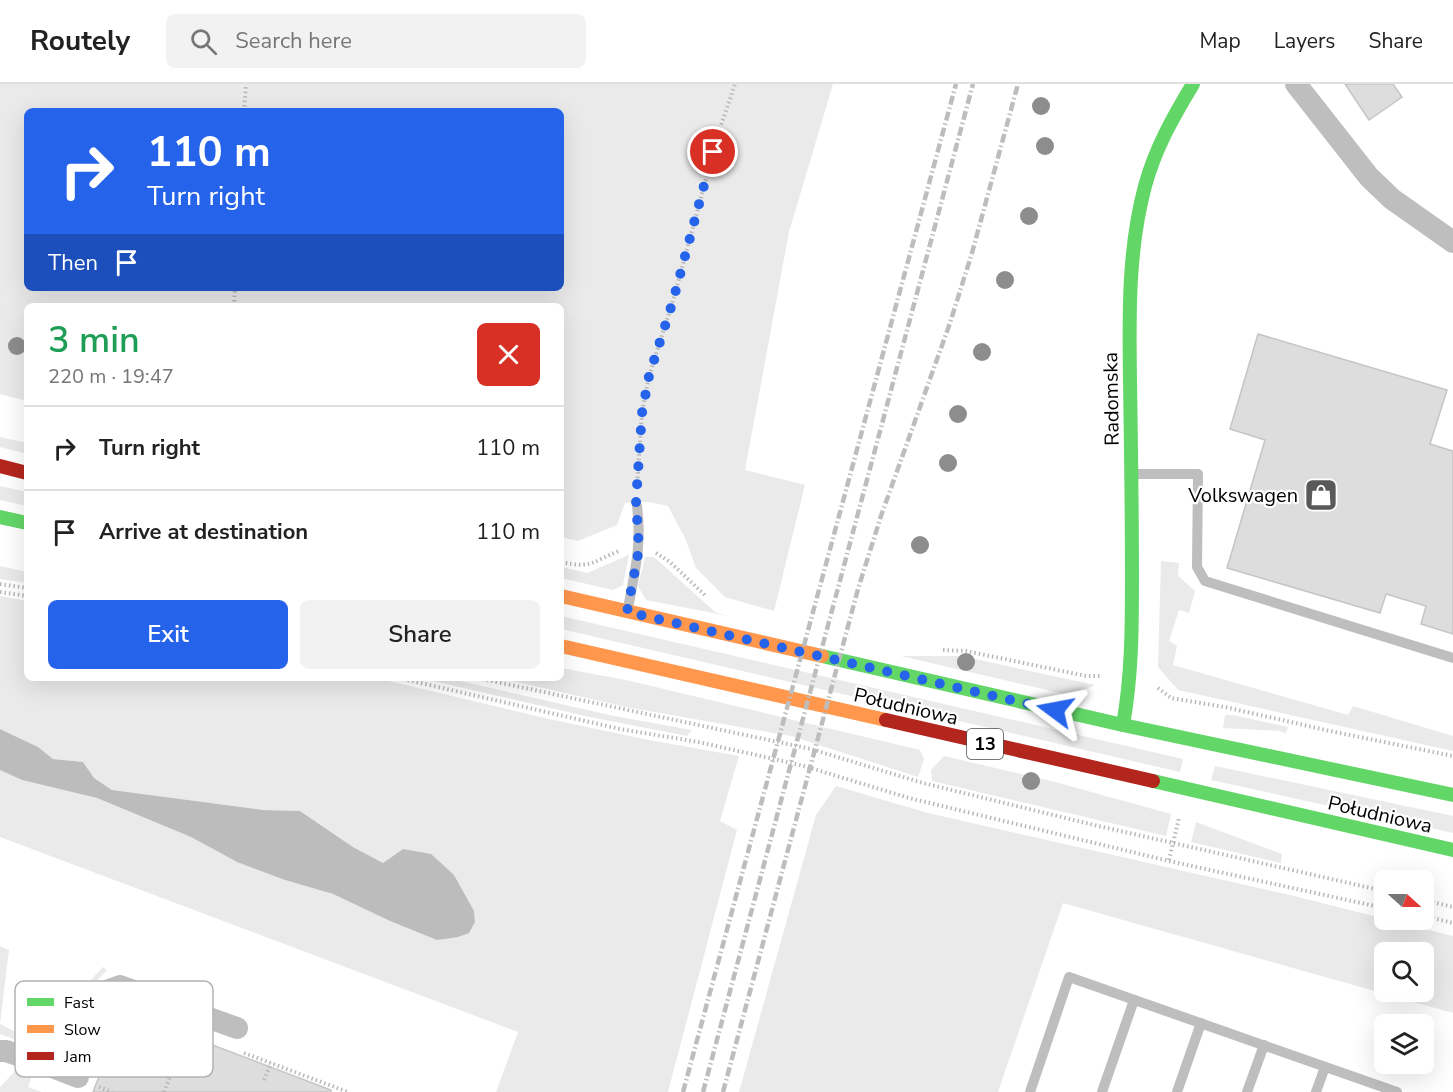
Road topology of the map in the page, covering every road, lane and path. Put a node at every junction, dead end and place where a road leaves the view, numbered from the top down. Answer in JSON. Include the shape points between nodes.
{"nodes":[{"id":1,"x":246,"y":84,"type":"edge"},
{"id":2,"x":735,"y":84,"type":"edge"},
{"id":3,"x":1193,"y":84,"type":"edge"},
{"id":4,"x":1296,"y":84,"type":"edge"},
{"id":5,"x":244,"y":108,"type":"edge"},
{"id":6,"x":1453,"y":242,"type":"edge"},
{"id":7,"x":0,"y":466,"type":"edge"},
{"id":8,"x":24,"y":472,"type":"edge"},
{"id":9,"x":1132,"y":474,"type":"junction"},
{"id":10,"x":637,"y":506,"type":"joint"},
{"id":11,"x":0,"y":517,"type":"edge"},
{"id":12,"x":24,"y":522,"type":"edge"},
{"id":13,"x":639,"y":549,"type":"junction"},
{"id":14,"x":564,"y":562,"type":"edge"},
{"id":15,"x":0,"y":584,"type":"edge"},
{"id":16,"x":24,"y":588,"type":"edge"},
{"id":17,"x":0,"y":592,"type":"edge"},
{"id":18,"x":24,"y":596,"type":"edge"},
{"id":19,"x":564,"y":597,"type":"edge"},
{"id":20,"x":709,"y":598,"type":"dead end"},
{"id":21,"x":627,"y":612,"type":"junction"},
{"id":22,"x":564,"y":647,"type":"edge"},
{"id":23,"x":941,"y":651,"type":"dead end"},
{"id":24,"x":1453,"y":658,"type":"edge"},
{"id":25,"x":1108,"y":678,"type":"dead end"},
{"id":26,"x":412,"y":681,"type":"edge"},
{"id":27,"x":491,"y":681,"type":"edge"},
{"id":28,"x":1151,"y":687,"type":"dead end"},
{"id":29,"x":1123,"y":725,"type":"junction"},
{"id":30,"x":1453,"y":756,"type":"edge"},
{"id":31,"x":1453,"y":795,"type":"edge"},
{"id":32,"x":1453,"y":850,"type":"edge"},
{"id":33,"x":1374,"y":889,"type":"edge"},
{"id":34,"x":1434,"y":902,"type":"edge"},
{"id":35,"x":1374,"y":906,"type":"edge"},
{"id":36,"x":1453,"y":907,"type":"edge"},
{"id":37,"x":1434,"y":918,"type":"edge"},
{"id":38,"x":1453,"y":923,"type":"edge"},
{"id":39,"x":1134,"y":1000,"type":"junction"},
{"id":40,"x":213,"y":1019,"type":"edge"},
{"id":41,"x":1201,"y":1023,"type":"junction"},
{"id":42,"x":237,"y":1028,"type":"dead end"},
{"id":43,"x":1264,"y":1045,"type":"junction"},
{"id":44,"x":0,"y":1051,"type":"edge"},
{"id":45,"x":239,"y":1051,"type":"dead end"},
{"id":46,"x":15,"y":1054,"type":"edge"},
{"id":47,"x":271,"y":1063,"type":"junction"},
{"id":48,"x":1325,"y":1066,"type":"junction"},
{"id":49,"x":170,"y":1077,"type":"dead end"},
{"id":50,"x":264,"y":1080,"type":"dead end"},
{"id":51,"x":1384,"y":1090,"type":"edge"},
{"id":52,"x":164,"y":1092,"type":"edge"},
{"id":53,"x":348,"y":1092,"type":"edge"},
{"id":54,"x":1030,"y":1092,"type":"edge"},
{"id":55,"x":1102,"y":1092,"type":"edge"},
{"id":56,"x":1177,"y":1092,"type":"edge"},
{"id":57,"x":1247,"y":1092,"type":"edge"},
{"id":58,"x":1316,"y":1092,"type":"edge"},
{"id":59,"x":1398,"y":1092,"type":"edge"}],
"edges":[{"from":1,"to":5,"type":"path"},
{"from":2,"to":10,"type":"path","via":[[649,376],[642,413]]},
{"from":3,"to":9,"type":"main road","name":"Radomska","via":[[1163,135],[1135,224],[1130,301]]},
{"from":4,"to":6,"type":"street","via":[[1368,177]]},
{"from":7,"to":8,"type":"main road"},
{"from":9,"to":24,"type":"lane","via":[[1198,474],[1197,567],[1205,581]]},
{"from":9,"to":29,"type":"main road","name":"Radomska","via":[[1132,663]]},
{"from":10,"to":13,"type":"lane"},
{"from":11,"to":12,"type":"main road"},
{"from":13,"to":14,"type":"path","via":[[627,548],[585,566]]},
{"from":13,"to":20,"type":"path","via":[[662,556]]},
{"from":13,"to":21,"type":"lane"},
{"from":15,"to":16,"type":"path"},
{"from":17,"to":18,"type":"path"},
{"from":19,"to":21,"type":"main road","name":"Południowa"},
{"from":21,"to":29,"type":"main road","name":"Południowa"},
{"from":22,"to":32,"type":"main road","name":"Południowa","number":"13"},
{"from":23,"to":25,"type":"path","via":[[966,651]]},
{"from":26,"to":35,"type":"path","via":[[620,729],[774,759],[909,798]]},
{"from":27,"to":33,"type":"path","via":[[801,747],[914,781]]},
{"from":28,"to":30,"type":"path","via":[[1160,688],[1171,698]]},
{"from":29,"to":31,"type":"main road","name":"Południowa"},
{"from":34,"to":36,"type":"path"},
{"from":37,"to":38,"type":"path"},
{"from":39,"to":41,"type":"lane"},
{"from":39,"to":54,"type":"lane","via":[[1069,977]]},
{"from":39,"to":55,"type":"lane"},
{"from":40,"to":42,"type":"street"},
{"from":41,"to":43,"type":"lane"},
{"from":41,"to":56,"type":"lane"},
{"from":43,"to":48,"type":"lane"},
{"from":43,"to":57,"type":"lane"},
{"from":44,"to":46,"type":"street"},
{"from":45,"to":47,"type":"path"},
{"from":47,"to":50,"type":"path"},
{"from":47,"to":53,"type":"path"},
{"from":48,"to":51,"type":"lane"},
{"from":48,"to":58,"type":"lane"},
{"from":49,"to":52,"type":"path"},
{"from":51,"to":59,"type":"lane"}]}
